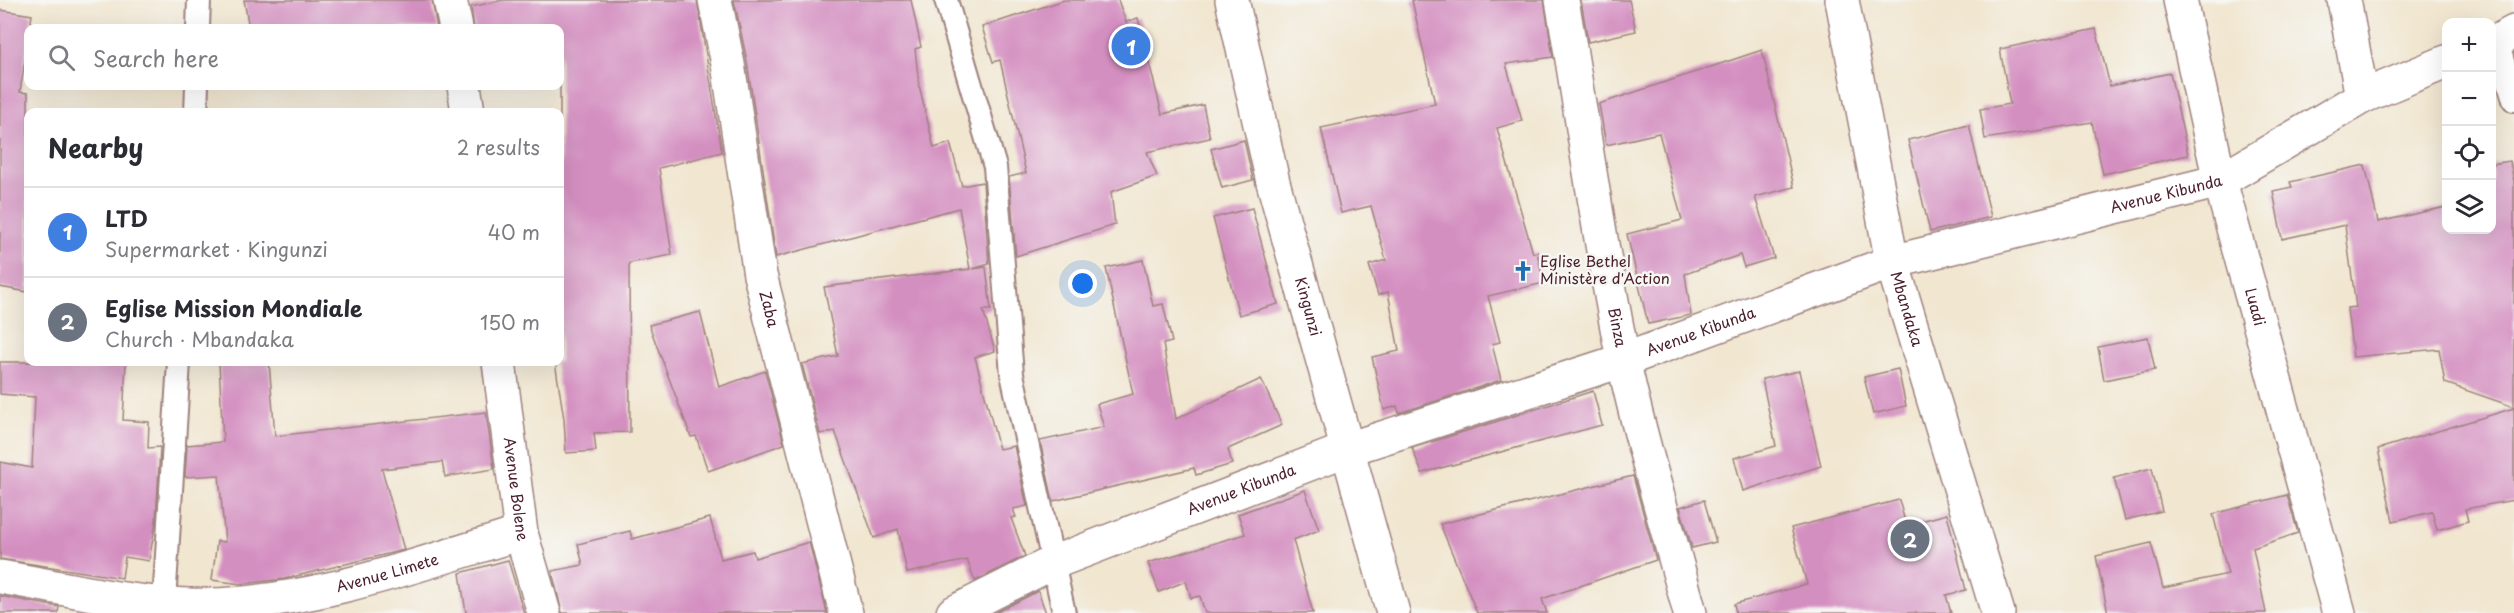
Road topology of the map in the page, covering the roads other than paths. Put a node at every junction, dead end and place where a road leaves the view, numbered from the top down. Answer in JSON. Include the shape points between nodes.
{"nodes":[{"id":1,"x":199,"y":0,"type":"edge"},
{"id":2,"x":450,"y":0,"type":"edge"},
{"id":3,"x":715,"y":0,"type":"edge"},
{"id":4,"x":946,"y":0,"type":"edge"},
{"id":5,"x":1232,"y":0,"type":"edge"},
{"id":6,"x":1562,"y":0,"type":"edge"},
{"id":7,"x":1842,"y":0,"type":"edge"},
{"id":8,"x":2180,"y":0,"type":"edge"},
{"id":9,"x":2344,"y":0,"type":"edge"},
{"id":10,"x":198,"y":24,"type":"edge"},
{"id":11,"x":455,"y":24,"type":"edge"},
{"id":12,"x":2501,"y":39,"type":"edge"},
{"id":13,"x":2442,"y":64,"type":"edge"},
{"id":14,"x":197,"y":90,"type":"edge"},
{"id":15,"x":465,"y":90,"type":"edge"},
{"id":16,"x":2362,"y":96,"type":"junction"},
{"id":17,"x":2514,"y":99,"type":"edge"},
{"id":18,"x":196,"y":108,"type":"edge"},
{"id":19,"x":467,"y":108,"type":"edge"},
{"id":20,"x":2220,"y":181,"type":"junction"},
{"id":21,"x":1892,"y":261,"type":"junction"},
{"id":22,"x":1624,"y":360,"type":"junction"},
{"id":23,"x":179,"y":366,"type":"edge"},
{"id":24,"x":500,"y":366,"type":"edge"},
{"id":25,"x":1348,"y":449,"type":"junction"},
{"id":26,"x":521,"y":533,"type":"junction"},
{"id":27,"x":1052,"y":563,"type":"junction"},
{"id":28,"x":0,"y":577,"type":"edge"},
{"id":29,"x":164,"y":603,"type":"junction"},
{"id":30,"x":544,"y":613,"type":"edge"},
{"id":31,"x":846,"y":613,"type":"edge"},
{"id":32,"x":953,"y":613,"type":"edge"},
{"id":33,"x":1064,"y":613,"type":"edge"},
{"id":34,"x":1393,"y":613,"type":"edge"},
{"id":35,"x":1690,"y":613,"type":"edge"},
{"id":36,"x":1998,"y":613,"type":"edge"},
{"id":37,"x":2339,"y":613,"type":"edge"}],
"edges":[{"from":1,"to":10,"type":"lane"},
{"from":2,"to":11,"type":"street"},
{"from":3,"to":31,"type":"street","name":"Zaba","via":[[760,275]]},
{"from":4,"to":27,"type":"lane","via":[[995,167],[1012,374]]},
{"from":5,"to":25,"type":"street","name":"Kingunzi","via":[[1273,182]]},
{"from":6,"to":22,"type":"street","name":"Binza"},
{"from":7,"to":21,"type":"street","name":"Mbandaka"},
{"from":8,"to":20,"type":"street","name":"Luadi"},
{"from":9,"to":16,"type":"street"},
{"from":12,"to":17,"type":"lane"},
{"from":13,"to":16,"type":"street","name":"Avenue Kibunda"},
{"from":14,"to":18,"type":"lane"},
{"from":15,"to":19,"type":"street"},
{"from":16,"to":20,"type":"street","name":"Avenue Kibunda"},
{"from":20,"to":21,"type":"street","name":"Avenue Kibunda"},
{"from":20,"to":37,"type":"street","name":"Luadi"},
{"from":21,"to":22,"type":"street","name":"Avenue Kibunda"},
{"from":21,"to":36,"type":"street","name":"Mbandaka"},
{"from":22,"to":25,"type":"street","name":"Avenue Kibunda"},
{"from":22,"to":35,"type":"street","name":"Binza","via":[[1642,445]]},
{"from":23,"to":29,"type":"lane"},
{"from":24,"to":26,"type":"street","name":"Avenue Bolene"},
{"from":25,"to":27,"type":"street","name":"Avenue Kibunda"},
{"from":25,"to":34,"type":"street","name":"Kingunzi"},
{"from":26,"to":29,"type":"street","name":"Avenue Limete","via":[[354,584],[249,601],[208,605]]},
{"from":26,"to":30,"type":"street","name":"Avenue Bolene"},
{"from":27,"to":32,"type":"street","name":"Avenue Kibunda"},
{"from":27,"to":33,"type":"lane"},
{"from":28,"to":29,"type":"street","name":"Avenue Limete"}]}
